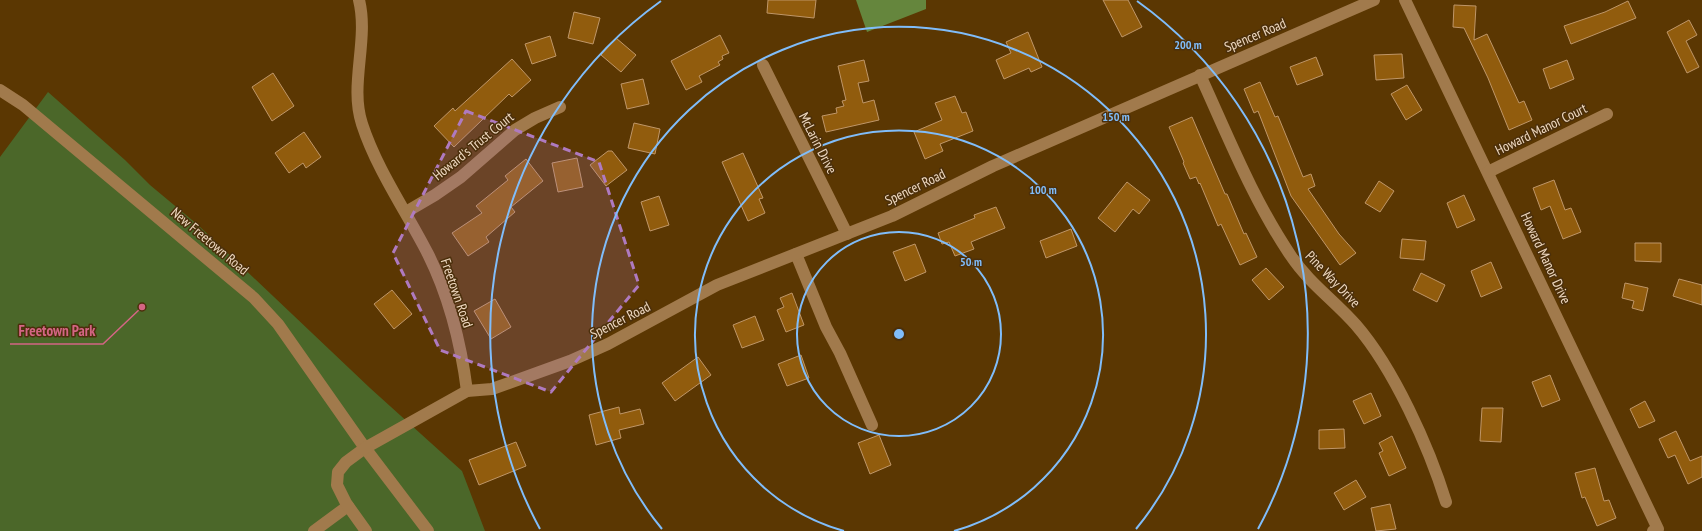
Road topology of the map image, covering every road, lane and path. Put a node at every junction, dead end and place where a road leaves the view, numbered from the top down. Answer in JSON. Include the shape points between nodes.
{"nodes":[{"id":1,"x":359,"y":0,"type":"edge"},
{"id":2,"x":1374,"y":0,"type":"edge"},
{"id":3,"x":1405,"y":0,"type":"edge"},
{"id":4,"x":763,"y":65,"type":"dead end"},
{"id":5,"x":1200,"y":75,"type":"junction"},
{"id":6,"x":0,"y":90,"type":"edge"},
{"id":7,"x":560,"y":107,"type":"dead end"},
{"id":8,"x":1607,"y":114,"type":"dead end"},
{"id":9,"x":1488,"y":172,"type":"junction"},
{"id":10,"x":406,"y":212,"type":"junction"},
{"id":11,"x":847,"y":234,"type":"junction"},
{"id":12,"x":796,"y":254,"type":"junction"},
{"id":13,"x":467,"y":391,"type":"junction"},
{"id":14,"x":872,"y":425,"type":"dead end"},
{"id":15,"x":365,"y":448,"type":"junction"},
{"id":16,"x":1446,"y":502,"type":"dead end"},
{"id":17,"x":348,"y":506,"type":"junction"},
{"id":18,"x":1655,"y":530,"type":"edge"},
{"id":19,"x":314,"y":531,"type":"edge"},
{"id":20,"x":366,"y":531,"type":"edge"},
{"id":21,"x":428,"y":531,"type":"edge"}],
"edges":[{"from":1,"to":10,"type":"street","name":"Freetown Road","via":[[361,28],[358,93],[361,122],[370,147]]},
{"from":2,"to":5,"type":"street","name":"Spencer Road"},
{"from":3,"to":9,"type":"street","name":"Howard Manor Drive"},
{"from":4,"to":11,"type":"street","name":"McLarin Drive"},
{"from":5,"to":11,"type":"street","name":"Spencer Road","via":[[993,166],[892,216]]},
{"from":5,"to":16,"type":"street","name":"Pine Way Drive","via":[[1259,204],[1277,234],[1308,278],[1356,325],[1377,353],[1401,396],[1436,471]]},
{"from":6,"to":15,"type":"street","name":"New Freetown Road","via":[[23,105],[254,298],[278,324]]},
{"from":7,"to":10,"type":"street","name":"Howard's Trust Court","via":[[515,130],[461,177]]},
{"from":8,"to":9,"type":"street","name":"Howard Manor Court"},
{"from":9,"to":18,"type":"street","name":"Howard Manor Drive"},
{"from":10,"to":13,"type":"street","name":"Freetown Road","via":[[444,293],[463,364]]},
{"from":11,"to":12,"type":"street","name":"Spencer Road"},
{"from":12,"to":13,"type":"street","name":"Spencer Road","via":[[717,285],[608,344],[570,361],[492,389]]},
{"from":12,"to":14,"type":"street","via":[[826,327]]},
{"from":13,"to":15,"type":"street"},
{"from":15,"to":17,"type":"street","via":[[346,462],[338,472],[337,485]]},
{"from":15,"to":21,"type":"street"},
{"from":17,"to":19,"type":"street"},
{"from":17,"to":20,"type":"street"}]}
